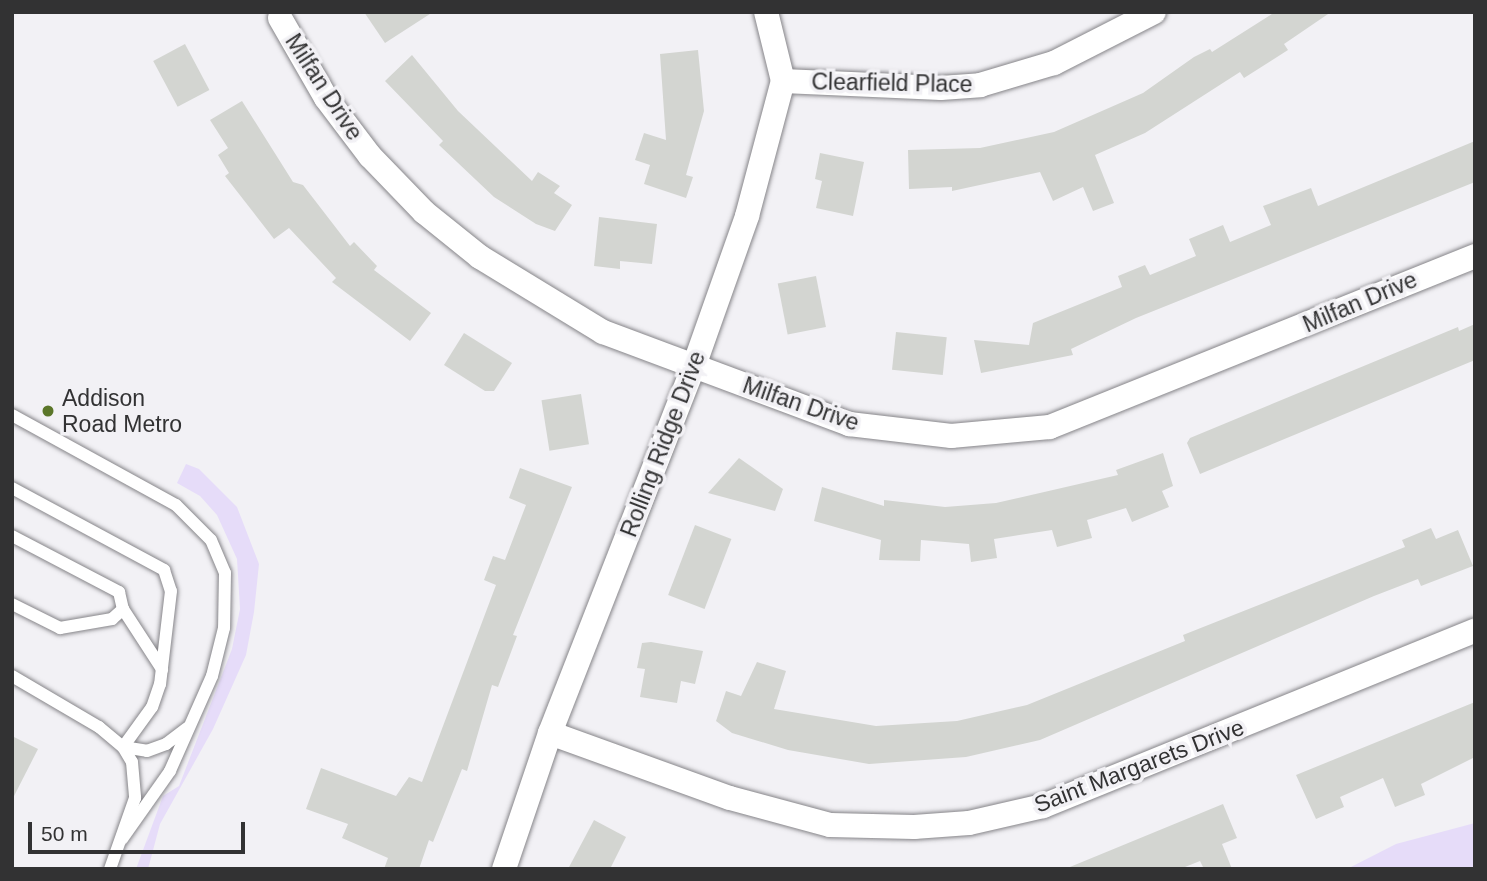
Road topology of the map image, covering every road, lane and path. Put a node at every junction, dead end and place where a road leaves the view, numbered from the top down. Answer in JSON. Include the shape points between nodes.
{"nodes":[{"id":1,"x":766,"y":12,"type":"edge"},
{"id":2,"x":1154,"y":12,"type":"edge"},
{"id":3,"x":280,"y":18,"type":"dead end"},
{"id":4,"x":783,"y":81,"type":"junction"},
{"id":5,"x":1475,"y":256,"type":"edge"},
{"id":6,"x":694,"y":366,"type":"junction"},
{"id":7,"x":12,"y":415,"type":"edge"},
{"id":8,"x":12,"y":488,"type":"edge"},
{"id":9,"x":12,"y":536,"type":"edge"},
{"id":10,"x":12,"y":604,"type":"edge"},
{"id":11,"x":123,"y":609,"type":"junction"},
{"id":12,"x":1475,"y":631,"type":"edge"},
{"id":13,"x":162,"y":669,"type":"junction"},
{"id":14,"x":12,"y":676,"type":"edge"},
{"id":15,"x":190,"y":726,"type":"junction"},
{"id":16,"x":550,"y":733,"type":"junction"},
{"id":17,"x":123,"y":747,"type":"junction"},
{"id":18,"x":122,"y":839,"type":"junction"},
{"id":19,"x":110,"y":869,"type":"edge"},
{"id":20,"x":504,"y":869,"type":"edge"}],
"edges":[{"from":1,"to":4,"type":"street","name":"Rolling Ridge Drive"},
{"from":2,"to":4,"type":"street","name":"Clearfield Place","via":[[1054,63],[980,85],[940,88]]},
{"from":3,"to":6,"type":"street","name":"Milfan Drive","via":[[326,98],[370,156],[451,235],[517,282],[603,332]]},
{"from":4,"to":6,"type":"street","name":"Rolling Ridge Drive","via":[[747,216]]},
{"from":5,"to":6,"type":"street","name":"Milfan Drive","via":[[1098,410],[1017,432],[928,435],[849,424]]},
{"from":6,"to":16,"type":"street","name":"Rolling Ridge Drive"},
{"from":7,"to":15,"type":"lane","via":[[176,505],[211,540],[225,573],[225,615],[212,676]]},
{"from":8,"to":13,"type":"lane","via":[[164,570],[171,591]]},
{"from":9,"to":11,"type":"lane","via":[[119,592]]},
{"from":10,"to":11,"type":"lane","via":[[60,628],[112,619]]},
{"from":11,"to":13,"type":"lane"},
{"from":12,"to":16,"type":"street","name":"Saint Margarets Drive","via":[[1044,806],[969,823],[830,825],[730,798]]},
{"from":13,"to":17,"type":"lane","via":[[152,707]]},
{"from":14,"to":17,"type":"lane","via":[[79,713]]},
{"from":15,"to":17,"type":"lane","via":[[147,751]]},
{"from":15,"to":18,"type":"lane","via":[[170,771]]},
{"from":16,"to":20,"type":"street","name":"Rolling Ridge Drive"},
{"from":17,"to":18,"type":"lane","via":[[132,762],[135,798]]},
{"from":18,"to":19,"type":"lane"}]}
